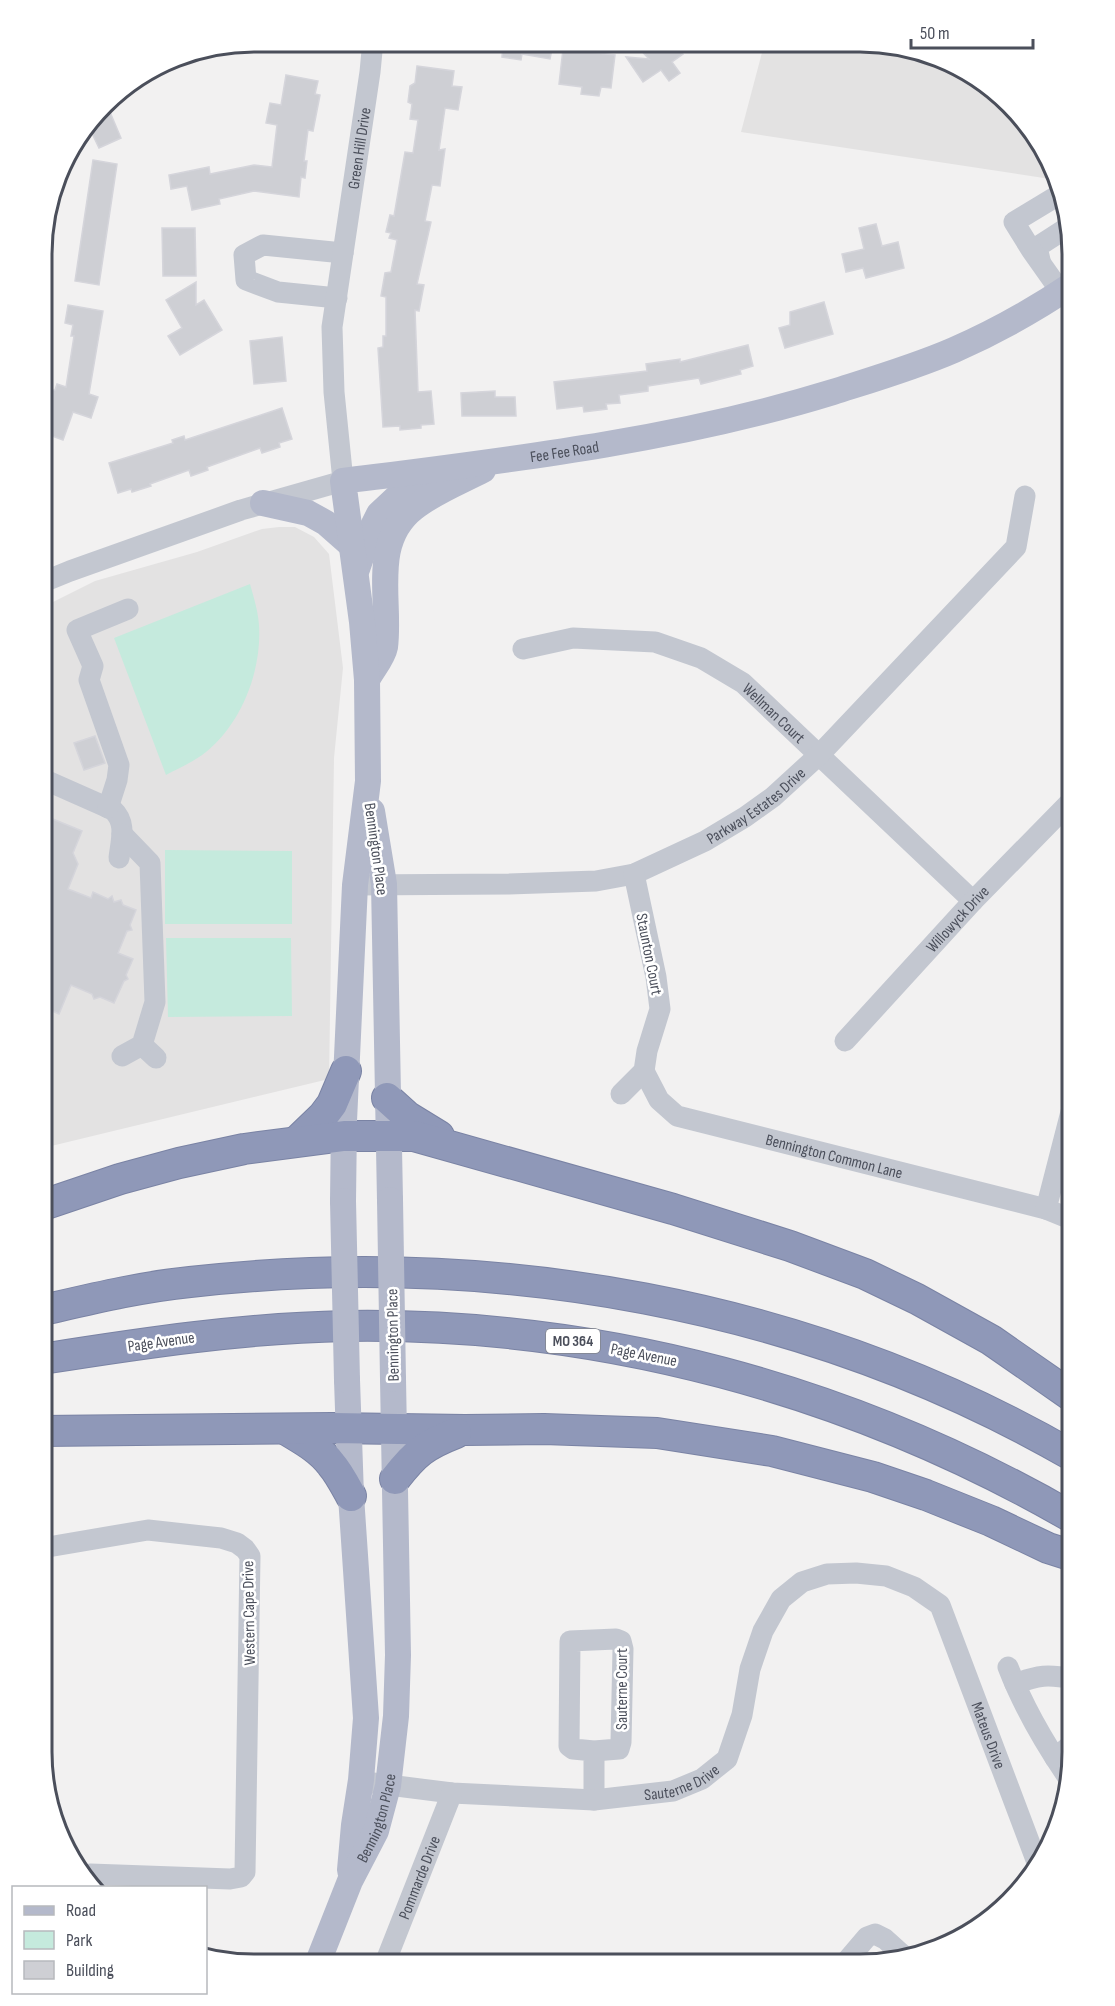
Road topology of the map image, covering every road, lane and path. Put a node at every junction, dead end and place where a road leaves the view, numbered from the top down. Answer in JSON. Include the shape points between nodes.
{"nodes":[{"id":1,"x":372,"y":52,"type":"edge"},
{"id":2,"x":1054,"y":198,"type":"edge"},
{"id":3,"x":1061,"y":231,"type":"edge"},
{"id":4,"x":343,"y":253,"type":"junction"},
{"id":5,"x":1040,"y":260,"type":"junction"},
{"id":6,"x":1063,"y":284,"type":"edge"},
{"id":7,"x":1063,"y":291,"type":"edge"},
{"id":8,"x":336,"y":298,"type":"junction"},
{"id":9,"x":500,"y":462,"type":"junction"},
{"id":10,"x":425,"y":471,"type":"junction"},
{"id":11,"x":343,"y":482,"type":"junction"},
{"id":12,"x":1025,"y":496,"type":"dead end"},
{"id":13,"x":263,"y":503,"type":"junction"},
{"id":14,"x":351,"y":545,"type":"junction"},
{"id":15,"x":356,"y":574,"type":"junction"},
{"id":16,"x":52,"y":579,"type":"edge"},
{"id":17,"x":128,"y":609,"type":"dead end"},
{"id":18,"x":523,"y":649,"type":"dead end"},
{"id":19,"x":367,"y":680,"type":"junction"},
{"id":20,"x":820,"y":754,"type":"junction"},
{"id":21,"x":368,"y":781,"type":"junction"},
{"id":22,"x":52,"y":783,"type":"edge"},
{"id":23,"x":108,"y":808,"type":"junction"},
{"id":24,"x":1063,"y":810,"type":"edge"},
{"id":25,"x":122,"y":834,"type":"junction"},
{"id":26,"x":119,"y":858,"type":"dead end"},
{"id":27,"x":634,"y":874,"type":"junction"},
{"id":28,"x":384,"y":884,"type":"junction"},
{"id":29,"x":355,"y":885,"type":"junction"},
{"id":30,"x":973,"y":901,"type":"junction"},
{"id":31,"x":845,"y":1041,"type":"dead end"},
{"id":32,"x":122,"y":1056,"type":"dead end"},
{"id":33,"x":346,"y":1071,"type":"junction"},
{"id":34,"x":645,"y":1071,"type":"junction"},
{"id":35,"x":621,"y":1094,"type":"dead end"},
{"id":36,"x":387,"y":1098,"type":"junction"},
{"id":37,"x":388,"y":1135,"type":"junction"},
{"id":38,"x":344,"y":1136,"type":"junction"},
{"id":39,"x":297,"y":1141,"type":"junction"},
{"id":40,"x":1062,"y":1145,"type":"edge"},
{"id":41,"x":460,"y":1148,"type":"junction"},
{"id":42,"x":52,"y":1202,"type":"edge"},
{"id":43,"x":1046,"y":1209,"type":"junction"},
{"id":44,"x":1062,"y":1216,"type":"edge"},
{"id":45,"x":52,"y":1308,"type":"edge"},
{"id":46,"x":52,"y":1357,"type":"edge"},
{"id":47,"x":1062,"y":1390,"type":"edge"},
{"id":48,"x":348,"y":1428,"type":"junction"},
{"id":49,"x":395,"y":1428,"type":"junction"},
{"id":50,"x":285,"y":1429,"type":"junction"},
{"id":51,"x":465,"y":1430,"type":"junction"},
{"id":52,"x":52,"y":1431,"type":"edge"},
{"id":53,"x":1062,"y":1450,"type":"edge"},
{"id":54,"x":395,"y":1479,"type":"junction"},
{"id":55,"x":351,"y":1496,"type":"junction"},
{"id":56,"x":1062,"y":1512,"type":"edge"},
{"id":57,"x":52,"y":1546,"type":"edge"},
{"id":58,"x":1062,"y":1553,"type":"edge"},
{"id":59,"x":940,"y":1605,"type":"joint"},
{"id":60,"x":1062,"y":1677,"type":"edge"},
{"id":61,"x":594,"y":1751,"type":"junction"},
{"id":62,"x":1062,"y":1752,"type":"edge"},
{"id":63,"x":1055,"y":1758,"type":"junction"},
{"id":64,"x":1062,"y":1767,"type":"edge"},
{"id":65,"x":362,"y":1780,"type":"junction"},
{"id":66,"x":388,"y":1785,"type":"junction"},
{"id":67,"x":452,"y":1793,"type":"junction"},
{"id":68,"x":594,"y":1800,"type":"junction"},
{"id":69,"x":1034,"y":1854,"type":"edge"},
{"id":70,"x":95,"y":1874,"type":"edge"},
{"id":71,"x":350,"y":1881,"type":"junction"},
{"id":72,"x":898,"y":1950,"type":"edge"},
{"id":73,"x":321,"y":1954,"type":"edge"},
{"id":74,"x":389,"y":1954,"type":"edge"},
{"id":75,"x":853,"y":1954,"type":"edge"}],
"edges":[{"from":1,"to":4,"type":"street","name":"Green Hill Drive"},
{"from":2,"to":5,"type":"street","via":[[1014,222]]},
{"from":3,"to":5,"type":"street","via":[[1037,247]]},
{"from":4,"to":8,"type":"street","name":"Green Hill Drive"},
{"from":4,"to":8,"type":"street","via":[[262,245],[244,255],[246,280],[278,291]]},
{"from":5,"to":6,"type":"street"},
{"from":7,"to":9,"type":"main road","name":"Fee Fee Road","via":[[954,350],[776,410],[635,441]]},
{"from":8,"to":11,"type":"street","name":"Green Hill Drive","via":[[333,382]]},
{"from":9,"to":10,"type":"main road","name":"Fee Fee Road"},
{"from":9,"to":19,"type":"main road","via":[[413,508],[399,525],[385,564],[385,650]]},
{"from":10,"to":11,"type":"main road","name":"Fee Fee Road"},
{"from":10,"to":15,"type":"main road","via":[[379,514]]},
{"from":11,"to":13,"type":"street","name":"Fee Fee Road"},
{"from":11,"to":14,"type":"main road","name":"Bennington Place"},
{"from":12,"to":20,"type":"street","name":"Parkway Estates Drive","via":[[1016,547]]},
{"from":13,"to":14,"type":"main road","via":[[308,513]]},
{"from":13,"to":16,"type":"street","name":"Fee Fee Road"},
{"from":14,"to":15,"type":"main road","name":"Bennington Place"},
{"from":15,"to":19,"type":"main road","name":"Bennington Place"},
{"from":17,"to":23,"type":"street","via":[[77,630],[93,666],[89,680],[119,765]]},
{"from":18,"to":20,"type":"street","name":"Wellman Court","via":[[573,638],[634,640],[655,642],[701,658],[743,683]]},
{"from":19,"to":21,"type":"main road","name":"Bennington Place"},
{"from":20,"to":27,"type":"street","name":"Parkway Estates Drive","via":[[745,817],[705,841]]},
{"from":20,"to":30,"type":"street","name":"Wellman Court"},
{"from":21,"to":28,"type":"main road","name":"Bennington Place"},
{"from":21,"to":29,"type":"main road","name":"Bennington Place"},
{"from":22,"to":23,"type":"street"},
{"from":23,"to":25,"type":"street","via":[[120,816]]},
{"from":24,"to":30,"type":"street","name":"Willowyck Drive"},
{"from":25,"to":26,"type":"street"},
{"from":25,"to":32,"type":"street","via":[[150,863],[155,1002],[149,1051]]},
{"from":27,"to":28,"type":"street","name":"Parkway Estates Drive","via":[[586,881]]},
{"from":27,"to":34,"type":"street","name":"Staunton Court","via":[[660,1010]]},
{"from":28,"to":29,"type":"street","name":"Parkway Estates Drive"},
{"from":28,"to":36,"type":"main road","name":"Bennington Place"},
{"from":29,"to":33,"type":"main road","name":"Bennington Place"},
{"from":30,"to":31,"type":"street","name":"Willowyck Drive"},
{"from":33,"to":38,"type":"main road","name":"Bennington Place"},
{"from":33,"to":39,"type":"highway","via":[[332,1104]]},
{"from":34,"to":35,"type":"street"},
{"from":34,"to":43,"type":"street","name":"Bennington Common Lane","via":[[659,1100],[677,1116]]},
{"from":36,"to":37,"type":"main road","name":"Bennington Place"},
{"from":36,"to":41,"type":"highway","via":[[408,1117]]},
{"from":37,"to":38,"type":"highway"},
{"from":37,"to":41,"type":"highway","via":[[414,1136]]},
{"from":37,"to":49,"type":"main road","name":"Bennington Place","bridge":true},
{"from":38,"to":39,"type":"highway"},
{"from":38,"to":48,"type":"main road","name":"Bennington Place","bridge":true},
{"from":39,"to":42,"type":"highway","via":[[179,1163]]},
{"from":40,"to":43,"type":"street"},
{"from":41,"to":47,"type":"highway","via":[[790,1245],[865,1274],[991,1340]]},
{"from":43,"to":44,"type":"street","name":"Bennington Common Lane"},
{"from":45,"to":53,"type":"highway","via":[[186,1282],[312,1272],[430,1272],[546,1282],[664,1301],[837,1349],[950,1394]]},
{"from":46,"to":56,"type":"highway","name":"Page Avenue","number":"MO 364","via":[[194,1336],[346,1326],[477,1330],[592,1344],[708,1368],[820,1401],[951,1454]]},
{"from":48,"to":49,"type":"highway"},
{"from":48,"to":50,"type":"highway"},
{"from":48,"to":55,"type":"main road","name":"Bennington Place"},
{"from":49,"to":51,"type":"highway"},
{"from":49,"to":54,"type":"main road","name":"Bennington Place"},
{"from":50,"to":52,"type":"highway"},
{"from":50,"to":55,"type":"highway","via":[[331,1464]]},
{"from":51,"to":54,"type":"highway","via":[[423,1448]]},
{"from":51,"to":58,"type":"highway","via":[[646,1432],[772,1451],[905,1488]]},
{"from":54,"to":66,"type":"main road","name":"Bennington Place","via":[[398,1655]]},
{"from":55,"to":65,"type":"main road","name":"Bennington Place","via":[[366,1718]]},
{"from":57,"to":70,"type":"street","name":"Western Cape Drive","via":[[148,1530],[221,1538],[237,1544],[250,1556],[245,1872],[230,1880]]},
{"from":59,"to":68,"type":"street","name":"Sauterne Drive","via":[[915,1587],[886,1576],[827,1574],[802,1582],[781,1599],[763,1631],[727,1759],[702,1779],[673,1791]]},
{"from":59,"to":69,"type":"street","name":"Mateus Drive"},
{"from":60,"to":63,"type":"street","via":[[1011,1675]]},
{"from":61,"to":61,"type":"street","name":"Sauterne Court","via":[[569,1746],[570,1641],[616,1639],[623,1649],[621,1742],[619,1749]]},
{"from":61,"to":68,"type":"street"},
{"from":62,"to":63,"type":"street"},
{"from":63,"to":64,"type":"street"},
{"from":65,"to":66,"type":"street","name":"Sauterne Drive"},
{"from":65,"to":71,"type":"main road","name":"Bennington Place"},
{"from":66,"to":67,"type":"street","name":"Sauterne Drive"},
{"from":66,"to":71,"type":"main road","name":"Bennington Place","via":[[376,1831]]},
{"from":67,"to":68,"type":"street","name":"Sauterne Drive"},
{"from":67,"to":74,"type":"street","name":"Pommarde Drive"},
{"from":71,"to":73,"type":"main road","name":"Bennington Place"},
{"from":72,"to":75,"type":"street","via":[[875,1934],[867,1937]]}]}
